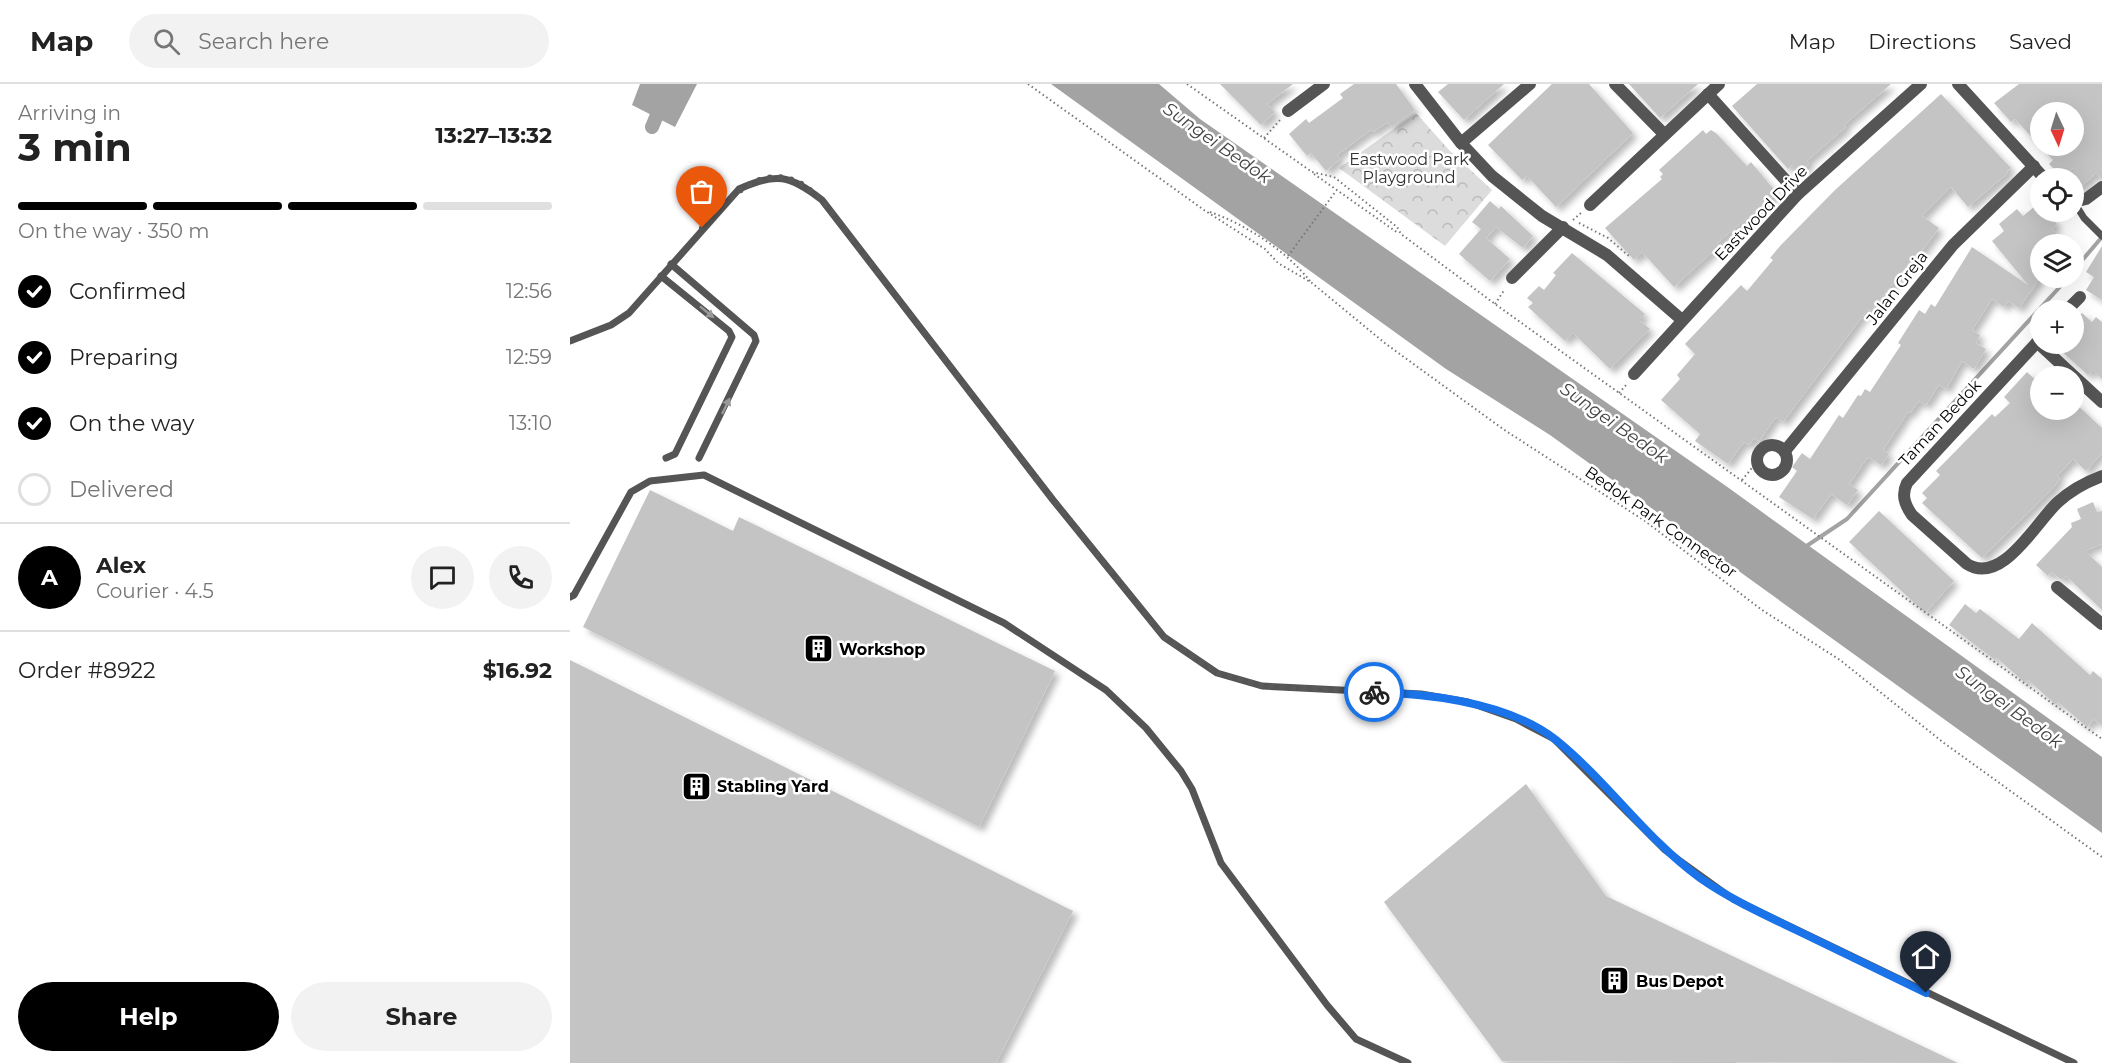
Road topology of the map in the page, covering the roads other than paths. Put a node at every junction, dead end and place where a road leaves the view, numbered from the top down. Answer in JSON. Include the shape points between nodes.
{"nodes":[{"id":1,"x":1324,"y":84,"type":"edge"},
{"id":2,"x":1415,"y":84,"type":"edge"},
{"id":3,"x":1530,"y":84,"type":"edge"},
{"id":4,"x":1615,"y":84,"type":"edge"},
{"id":5,"x":1719,"y":84,"type":"edge"},
{"id":6,"x":1921,"y":84,"type":"edge"},
{"id":7,"x":1958,"y":84,"type":"edge"},
{"id":8,"x":1708,"y":94,"type":"junction"},
{"id":9,"x":1288,"y":111,"type":"road end"},
{"id":10,"x":1664,"y":134,"type":"junction"},
{"id":11,"x":1461,"y":143,"type":"junction"},
{"id":12,"x":2034,"y":166,"type":"joint"},
{"id":13,"x":2102,"y":187,"type":"edge"},
{"id":14,"x":1798,"y":194,"type":"junction"},
{"id":15,"x":2084,"y":200,"type":"edge"},
{"id":16,"x":1590,"y":205,"type":"dead end"},
{"id":17,"x":2084,"y":219,"type":"edge"},
{"id":18,"x":1563,"y":227,"type":"junction"},
{"id":19,"x":2099,"y":233,"type":"edge"},
{"id":20,"x":671,"y":264,"type":"junction"},
{"id":21,"x":661,"y":276,"type":"junction"},
{"id":22,"x":1512,"y":278,"type":"road end"},
{"id":23,"x":2080,"y":297,"type":"dead end"},
{"id":24,"x":2077,"y":300,"type":"edge"},
{"id":25,"x":1682,"y":320,"type":"junction"},
{"id":26,"x":570,"y":341,"type":"edge"},
{"id":27,"x":2030,"y":349,"type":"edge"},
{"id":28,"x":2052,"y":354,"type":"edge"},
{"id":29,"x":1634,"y":374,"type":"dead end"},
{"id":30,"x":2102,"y":402,"type":"edge"},
{"id":31,"x":1785,"y":452,"type":"junction"},
{"id":32,"x":666,"y":458,"type":"dead end"},
{"id":33,"x":699,"y":458,"type":"dead end"},
{"id":34,"x":2102,"y":476,"type":"edge"},
{"id":35,"x":2057,"y":587,"type":"dead end"},
{"id":36,"x":570,"y":597,"type":"edge"},
{"id":37,"x":2102,"y":624,"type":"edge"},
{"id":38,"x":1408,"y":1063,"type":"edge"},
{"id":39,"x":2074,"y":1063,"type":"edge"}],
"edges":[{"from":1,"to":9,"type":"street"},
{"from":2,"to":11,"type":"street"},
{"from":3,"to":11,"type":"street"},
{"from":4,"to":10,"type":"street"},
{"from":5,"to":8,"type":"street"},
{"from":6,"to":14,"type":"street","name":"Eastwood Drive"},
{"from":7,"to":12,"type":"street"},
{"from":8,"to":10,"type":"street"},
{"from":8,"to":14,"type":"street"},
{"from":10,"to":16,"type":"street"},
{"from":11,"to":18,"type":"street","via":[[1516,197]]},
{"from":12,"to":31,"type":"street","name":"Jalan Greja","via":[[1953,245]]},
{"from":13,"to":15,"type":"street"},
{"from":14,"to":25,"type":"street","name":"Eastwood Drive"},
{"from":17,"to":19,"type":"lane"},
{"from":18,"to":22,"type":"street"},
{"from":18,"to":25,"type":"street","via":[[1607,255]]},
{"from":20,"to":21,"type":"lane"},
{"from":33,"to":20,"type":"lane","one_way":true,"via":[[756,341],[754,335]]},
{"from":20,"to":39,"type":"lane","via":[[739,189],[759,180],[778,178],[799,183],[822,200],[1038,481],[1164,637],[1217,673],[1262,686],[1421,694],[1468,702],[1516,719],[1554,739],[1665,850],[1733,899]]},
{"from":21,"to":26,"type":"lane","via":[[629,313],[611,325]]},
{"from":21,"to":32,"type":"lane","one_way":true,"via":[[732,337],[675,454]]},
{"from":23,"to":24,"type":"street"},
{"from":25,"to":29,"type":"street","name":"Eastwood Drive"},
{"from":27,"to":34,"type":"street","name":"Taman Bedok","via":[[1907,483],[1903,493],[1912,515],[1967,564],[1992,568],[2005,561],[2067,494]]},
{"from":28,"to":30,"type":"street"},
{"from":31,"to":31,"type":"street","name":"Jalan Greja","via":[[1777,446],[1767,446],[1759,452],[1757,462],[1765,474],[1779,474],[1787,466]]},
{"from":35,"to":37,"type":"street"},
{"from":36,"to":38,"type":"lane","via":[[631,492],[650,481],[704,475],[1023,633],[1106,690],[1146,728],[1192,789],[1221,864],[1326,1005],[1356,1039]]}]}
